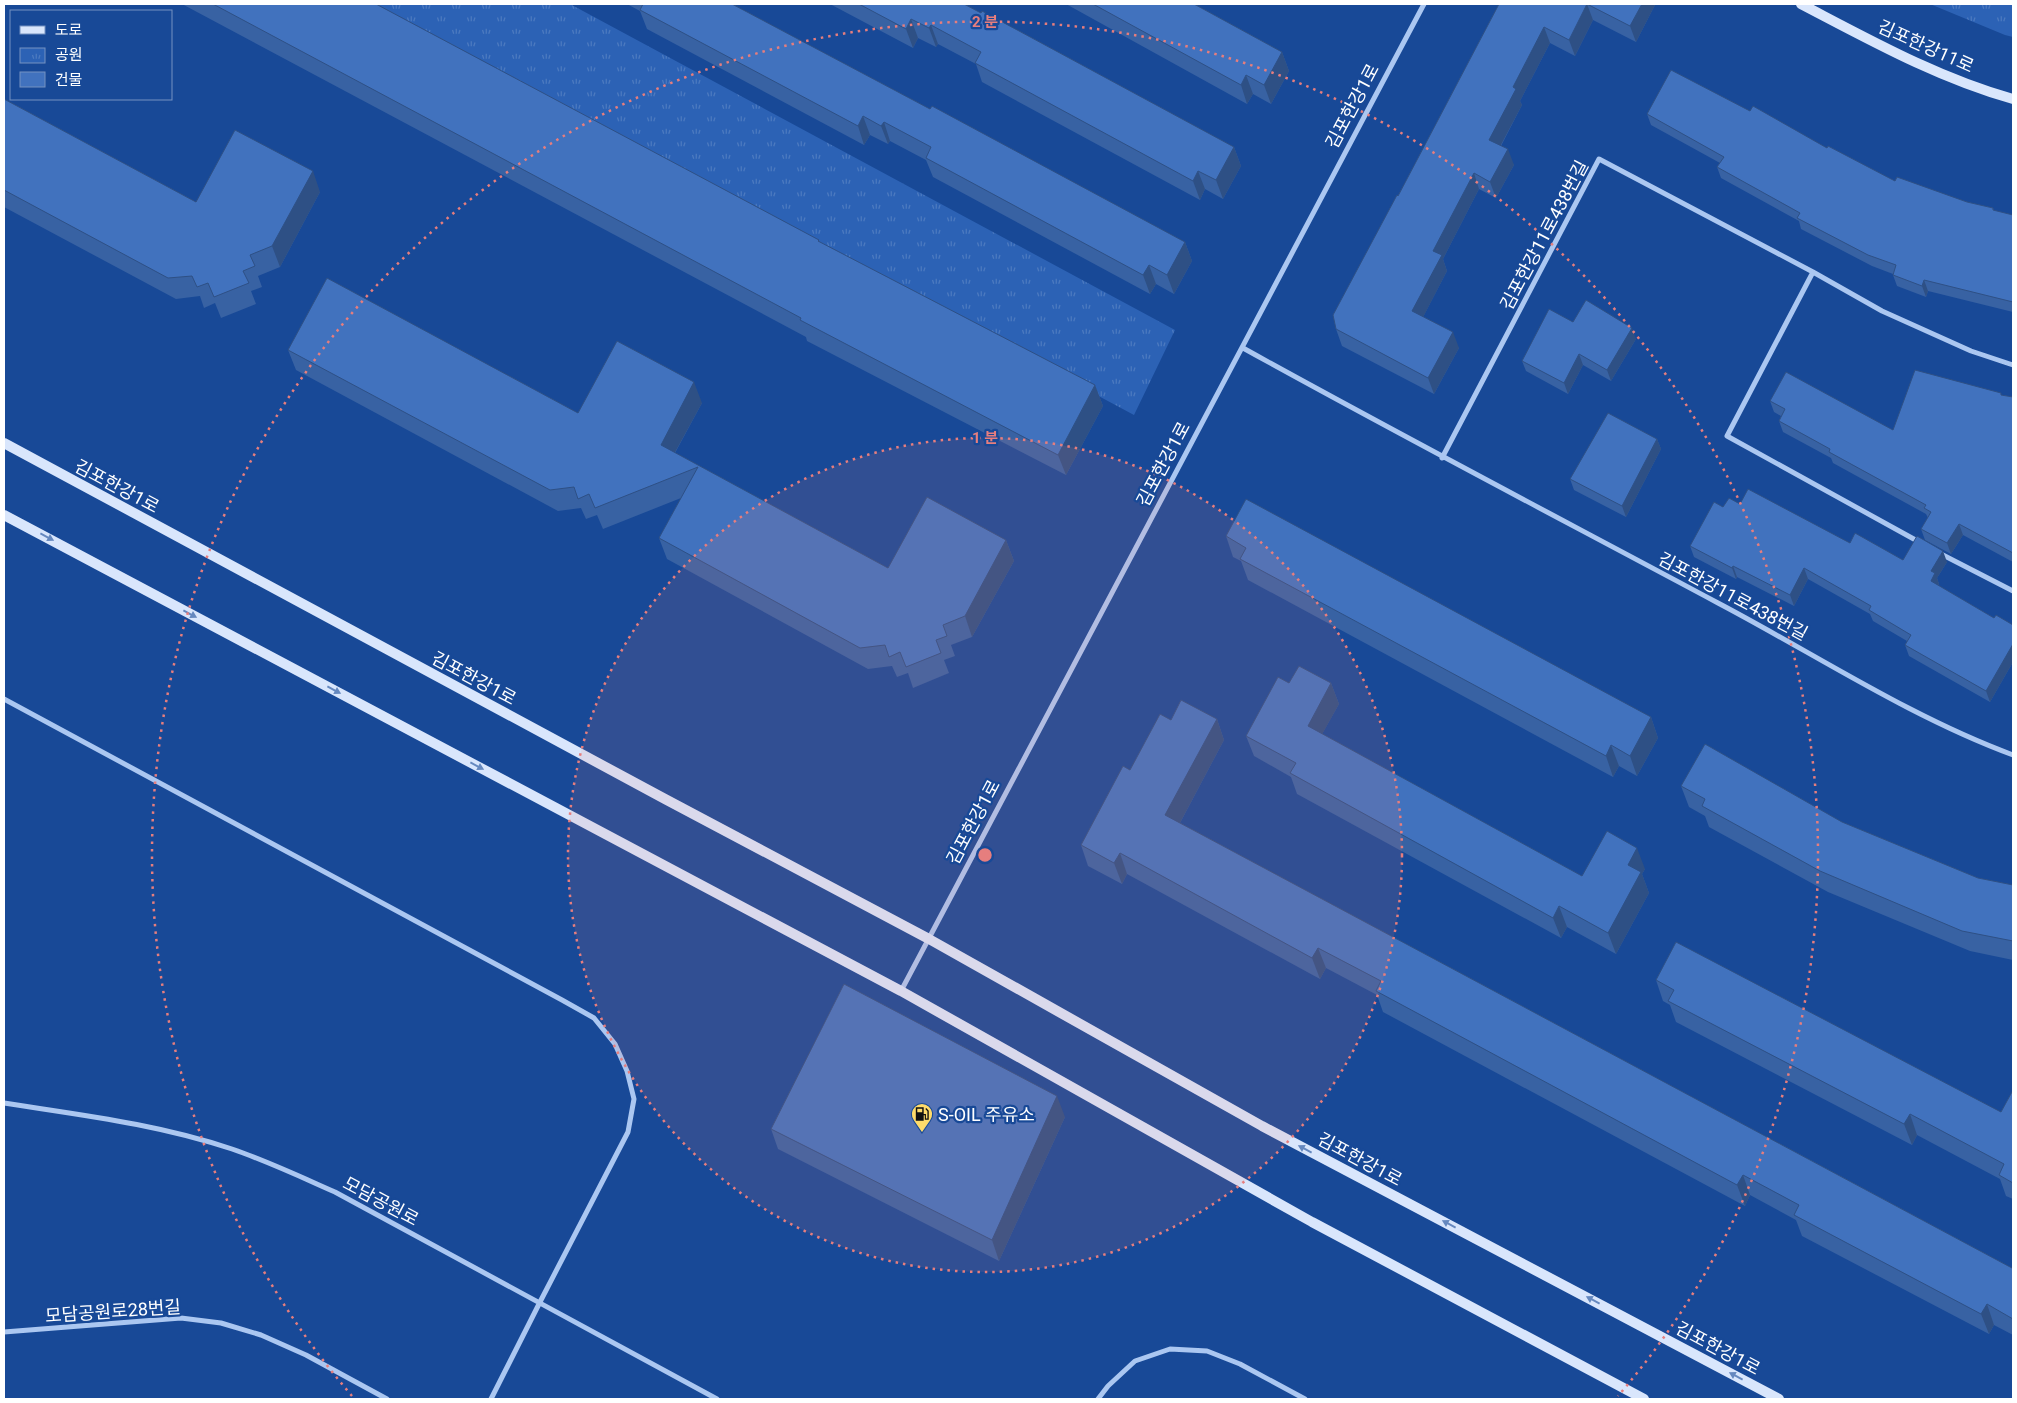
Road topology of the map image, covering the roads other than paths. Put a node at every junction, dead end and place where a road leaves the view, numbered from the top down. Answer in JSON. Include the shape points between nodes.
{"nodes":[{"id":1,"x":1424,"y":4,"type":"edge"},
{"id":2,"x":1801,"y":4,"type":"edge"},
{"id":3,"x":2013,"y":98,"type":"edge"},
{"id":4,"x":1814,"y":272,"type":"junction"},
{"id":5,"x":1243,"y":348,"type":"junction"},
{"id":6,"x":2013,"y":365,"type":"edge"},
{"id":7,"x":4,"y":443,"type":"edge"},
{"id":8,"x":1442,"y":458,"type":"junction"},
{"id":9,"x":4,"y":515,"type":"edge"},
{"id":10,"x":1926,"y":546,"type":"edge"},
{"id":11,"x":1934,"y":550,"type":"edge"},
{"id":12,"x":2013,"y":591,"type":"edge"},
{"id":13,"x":4,"y":699,"type":"edge"},
{"id":14,"x":2013,"y":755,"type":"edge"},
{"id":15,"x":929,"y":940,"type":"junction"},
{"id":16,"x":901,"y":991,"type":"junction"},
{"id":17,"x":4,"y":1104,"type":"edge"},
{"id":18,"x":540,"y":1302,"type":"junction"},
{"id":19,"x":4,"y":1332,"type":"edge"},
{"id":20,"x":387,"y":1399,"type":"edge"},
{"id":21,"x":491,"y":1399,"type":"edge"},
{"id":22,"x":717,"y":1399,"type":"edge"},
{"id":23,"x":1098,"y":1399,"type":"edge"},
{"id":24,"x":1305,"y":1399,"type":"edge"},
{"id":25,"x":1644,"y":1399,"type":"edge"},
{"id":26,"x":1779,"y":1399,"type":"edge"}],
"edges":[{"from":1,"to":5,"type":"street","name":"김포한강1로"},
{"from":2,"to":3,"type":"street","name":"김포한강11로","via":[[1888,50],[1952,78]]},
{"from":4,"to":6,"type":"street","name":"김포한강11로438번길","via":[[1882,311],[1971,351]]},
{"from":4,"to":8,"type":"street","name":"김포한강11로438번길","via":[[1599,159]]},
{"from":4,"to":10,"type":"street","via":[[1727,436]]},
{"from":5,"to":8,"type":"street","name":"김포한강11로438번길"},
{"from":5,"to":15,"type":"street","name":"김포한강1로"},
{"from":7,"to":15,"type":"street","name":"김포한강1로"},
{"from":8,"to":14,"type":"street","name":"김포한강11로438번길","via":[[1711,599],[1939,724]]},
{"from":9,"to":16,"type":"street","one_way":true},
{"from":11,"to":12,"type":"street"},
{"from":13,"to":18,"type":"street","via":[[594,1018],[615,1044],[627,1071],[634,1099],[628,1132]]},
{"from":15,"to":16,"type":"street","name":"김포한강1로"},
{"from":26,"to":15,"type":"street","name":"김포한강1로","one_way":true,"via":[[1262,1126]]},
{"from":16,"to":25,"type":"street","via":[[1312,1222]]},
{"from":17,"to":18,"type":"street","name":"모담공원로","via":[[155,1128],[232,1149],[335,1192]]},
{"from":18,"to":21,"type":"street"},
{"from":18,"to":22,"type":"street","name":"모담공원로"},
{"from":19,"to":20,"type":"street","name":"모담공원로28번길","via":[[181,1318],[221,1323],[306,1354]]},
{"from":23,"to":24,"type":"street","via":[[1136,1361],[1170,1349],[1207,1351],[1240,1364]]}]}
